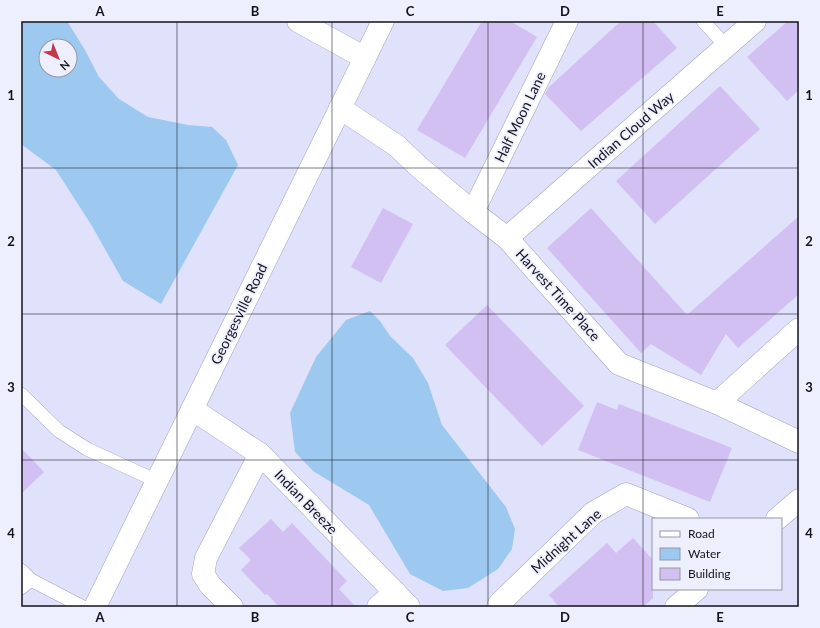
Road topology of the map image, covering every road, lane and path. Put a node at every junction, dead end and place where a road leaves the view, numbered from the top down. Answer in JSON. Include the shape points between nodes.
{"nodes":[{"id":1,"x":298,"y":21,"type":"edge"},
{"id":2,"x":383,"y":21,"type":"edge"},
{"id":3,"x":567,"y":21,"type":"edge"},
{"id":4,"x":703,"y":21,"type":"edge"},
{"id":5,"x":755,"y":21,"type":"edge"},
{"id":6,"x":726,"y":46,"type":"junction"},
{"id":7,"x":365,"y":58,"type":"junction"},
{"id":8,"x":340,"y":108,"type":"junction"},
{"id":9,"x":473,"y":212,"type":"junction"},
{"id":10,"x":507,"y":238,"type":"junction"},
{"id":11,"x":799,"y":330,"type":"edge"},
{"id":12,"x":21,"y":394,"type":"edge"},
{"id":13,"x":717,"y":403,"type":"junction"},
{"id":14,"x":192,"y":409,"type":"junction"},
{"id":15,"x":799,"y":442,"type":"edge"},
{"id":16,"x":260,"y":454,"type":"junction"},
{"id":17,"x":157,"y":481,"type":"junction"},
{"id":18,"x":799,"y":500,"type":"edge"},
{"id":19,"x":686,"y":518,"type":"edge"},
{"id":20,"x":778,"y":518,"type":"edge"},
{"id":21,"x":21,"y":570,"type":"edge"},
{"id":22,"x":26,"y":584,"type":"edge"},
{"id":23,"x":696,"y":590,"type":"edge"},
{"id":24,"x":402,"y":600,"type":"edge"},
{"id":25,"x":222,"y":604,"type":"edge"},
{"id":26,"x":83,"y":607,"type":"edge"},
{"id":27,"x":95,"y":607,"type":"edge"},
{"id":28,"x":378,"y":607,"type":"edge"},
{"id":29,"x":498,"y":607,"type":"edge"},
{"id":30,"x":676,"y":607,"type":"edge"}],
"edges":[{"from":1,"to":7,"type":"street"},
{"from":2,"to":7,"type":"street","name":"Georgesville Road"},
{"from":3,"to":9,"type":"street","name":"Half Moon Lane"},
{"from":4,"to":6,"type":"lane"},
{"from":5,"to":6,"type":"street","name":"Indian Cloud Way"},
{"from":6,"to":10,"type":"street","name":"Indian Cloud Way"},
{"from":7,"to":8,"type":"street","name":"Georgesville Road"},
{"from":8,"to":9,"type":"street","name":"Harvest Time Place","via":[[398,146]]},
{"from":8,"to":14,"type":"street","name":"Georgesville Road"},
{"from":9,"to":10,"type":"street","name":"Harvest Time Place"},
{"from":10,"to":13,"type":"street","name":"Harvest Time Place","via":[[619,364]]},
{"from":11,"to":13,"type":"street"},
{"from":12,"to":17,"type":"lane","via":[[59,431],[87,449]]},
{"from":13,"to":15,"type":"street","name":"Harvest Time Place"},
{"from":14,"to":16,"type":"street","name":"Indian Breeze"},
{"from":14,"to":17,"type":"street","name":"Georgesville Road"},
{"from":16,"to":24,"type":"street","name":"Indian Breeze"},
{"from":16,"to":25,"type":"street","via":[[206,558],[203,574]]},
{"from":17,"to":27,"type":"street","name":"Georgesville Road"},
{"from":18,"to":20,"type":"street"},
{"from":19,"to":29,"type":"street","name":"Midnight Lane","via":[[626,494],[593,513]]},
{"from":21,"to":22,"type":"lane"},
{"from":22,"to":26,"type":"lane"},
{"from":23,"to":30,"type":"street"},
{"from":24,"to":28,"type":"street"}]}
